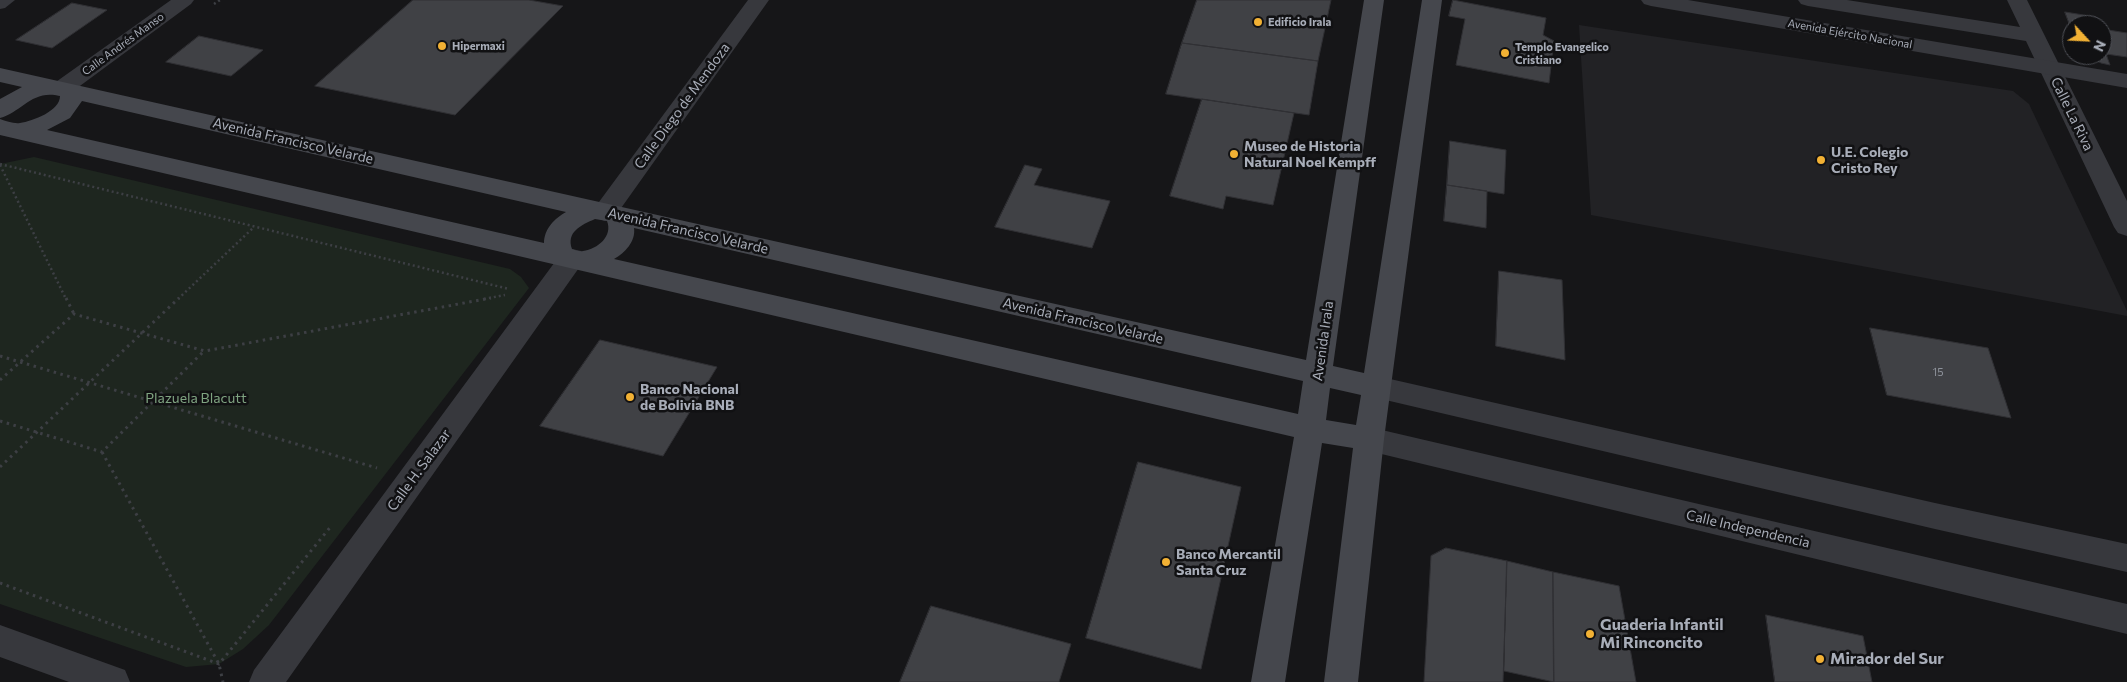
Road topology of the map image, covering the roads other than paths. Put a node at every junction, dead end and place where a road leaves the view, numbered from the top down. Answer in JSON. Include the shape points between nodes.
{"nodes":[{"id":1,"x":8,"y":0,"type":"edge"},
{"id":2,"x":184,"y":0,"type":"edge"},
{"id":3,"x":759,"y":0,"type":"edge"},
{"id":4,"x":1374,"y":0,"type":"edge"},
{"id":5,"x":1432,"y":0,"type":"edge"},
{"id":6,"x":1651,"y":0,"type":"edge"},
{"id":7,"x":1808,"y":0,"type":"edge"},
{"id":8,"x":2016,"y":0,"type":"edge"},
{"id":9,"x":0,"y":5,"type":"edge"},
{"id":10,"x":2034,"y":36,"type":"junction"},
{"id":11,"x":2049,"y":67,"type":"junction"},
{"id":12,"x":0,"y":75,"type":"edge"},
{"id":13,"x":2127,"y":82,"type":"edge"},
{"id":14,"x":60,"y":89,"type":"junction"},
{"id":15,"x":6,"y":127,"type":"edge"},
{"id":16,"x":605,"y":212,"type":"junction"},
{"id":17,"x":2127,"y":227,"type":"edge"},
{"id":18,"x":572,"y":258,"type":"junction"},
{"id":19,"x":1318,"y":374,"type":"junction"},
{"id":20,"x":1377,"y":387,"type":"junction"},
{"id":21,"x":1310,"y":428,"type":"junction"},
{"id":22,"x":1369,"y":439,"type":"junction"},
{"id":23,"x":2127,"y":558,"type":"edge"},
{"id":24,"x":2127,"y":619,"type":"edge"},
{"id":25,"x":0,"y":641,"type":"edge"},
{"id":26,"x":112,"y":682,"type":"edge"},
{"id":27,"x":266,"y":682,"type":"edge"},
{"id":28,"x":1268,"y":682,"type":"edge"},
{"id":29,"x":1341,"y":682,"type":"edge"}],
"edges":[{"from":1,"to":9,"type":"lane"},
{"from":2,"to":14,"type":"street","name":"Calle Andrés Manso"},
{"from":3,"to":16,"type":"street","name":"Calle Diego de Mendoza"},
{"from":4,"to":19,"type":"main road","name":"Avenida Irala"},
{"from":5,"to":20,"type":"main road"},
{"from":6,"to":11,"type":"street","name":"Avenida Ejército Nacional"},
{"from":7,"to":10,"type":"street","name":"Avenida Ejército Nacional"},
{"from":8,"to":10,"type":"street","name":"Calle La Riva"},
{"from":10,"to":11,"type":"street","name":"Calle La Riva"},
{"from":11,"to":13,"type":"street","name":"Avenida Ejército Nacional"},
{"from":11,"to":17,"type":"street","name":"Calle La Riva"},
{"from":12,"to":14,"type":"main road","name":"Avenida Francisco Velarde"},
{"from":14,"to":15,"type":"main road","via":[[20,96]]},
{"from":14,"to":15,"type":"main road","via":[[73,97],[61,114],[41,124]]},
{"from":14,"to":16,"type":"main road","name":"Avenida Francisco Velarde"},
{"from":15,"to":18,"type":"main road"},
{"from":16,"to":18,"type":"main road","via":[[569,221],[561,229],[556,248]]},
{"from":16,"to":18,"type":"main road","via":[[622,222],[619,241],[610,250]]},
{"from":16,"to":19,"type":"main road","name":"Avenida Francisco Velarde"},
{"from":18,"to":21,"type":"main road"},
{"from":18,"to":27,"type":"street","name":"Calle H. Salazar","via":[[533,294]]},
{"from":19,"to":20,"type":"main road","name":"Avenida Francisco Velarde"},
{"from":19,"to":21,"type":"main road","name":"Avenida Irala"},
{"from":20,"to":22,"type":"main road"},
{"from":20,"to":23,"type":"street"},
{"from":21,"to":22,"type":"main road"},
{"from":21,"to":28,"type":"main road","name":"Avenida Irala"},
{"from":22,"to":24,"type":"street","name":"Calle Independencia"},
{"from":22,"to":29,"type":"main road"},
{"from":25,"to":26,"type":"street"}]}
